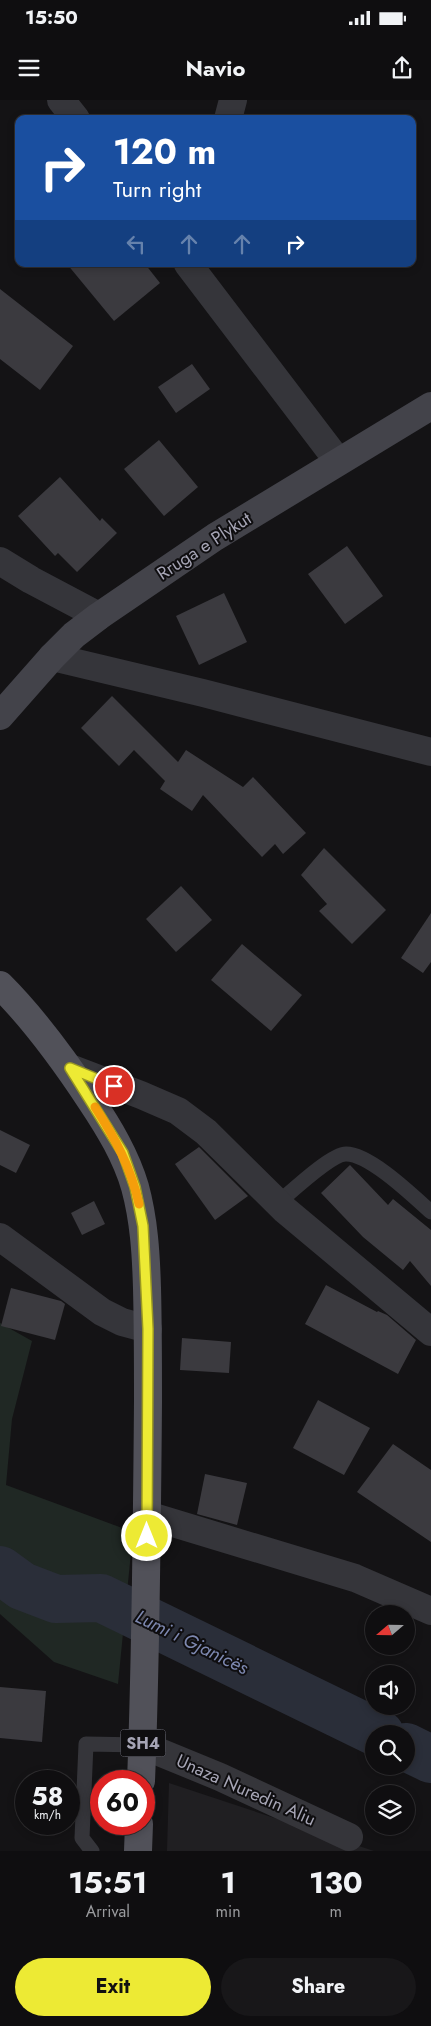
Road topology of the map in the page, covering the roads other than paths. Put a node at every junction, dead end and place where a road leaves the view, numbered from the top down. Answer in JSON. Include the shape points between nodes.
{"nodes":[{"id":1,"x":233,"y":100,"type":"edge"},
{"id":2,"x":229,"y":115,"type":"edge"},
{"id":3,"x":190,"y":267,"type":"edge"},
{"id":4,"x":431,"y":406,"type":"edge"},
{"id":5,"x":338,"y":461,"type":"junction"},
{"id":6,"x":0,"y":561,"type":"edge"},
{"id":7,"x":98,"y":616,"type":"junction"},
{"id":8,"x":52,"y":657,"type":"junction"},
{"id":9,"x":0,"y":716,"type":"edge"},
{"id":10,"x":431,"y":752,"type":"edge"},
{"id":11,"x":0,"y":985,"type":"edge"},
{"id":12,"x":70,"y":1068,"type":"junction"},
{"id":13,"x":278,"y":1203,"type":"junction"},
{"id":14,"x":431,"y":1212,"type":"edge"},
{"id":15,"x":0,"y":1238,"type":"edge"},
{"id":16,"x":148,"y":1329,"type":"junction"},
{"id":17,"x":431,"y":1332,"type":"edge"},
{"id":18,"x":147,"y":1525,"type":"junction"},
{"id":19,"x":431,"y":1611,"type":"edge"},
{"id":20,"x":142,"y":1745,"type":"junction"},
{"id":21,"x":141,"y":1770,"type":"edge"},
{"id":22,"x":139,"y":1835,"type":"edge"},
{"id":23,"x":349,"y":1837,"type":"dead end"},
{"id":24,"x":92,"y":1851,"type":"edge"},
{"id":25,"x":138,"y":1851,"type":"edge"}],
"edges":[{"from":1,"to":2,"type":"street"},
{"from":3,"to":5,"type":"street"},
{"from":4,"to":5,"type":"street","name":"Rruga e Plykut"},
{"from":5,"to":7,"type":"street","name":"Rruga e Plykut","via":[[215,537]]},
{"from":6,"to":7,"type":"street"},
{"from":7,"to":8,"type":"street","name":"Rruga e Plykut"},
{"from":8,"to":9,"type":"street","name":"Rruga e Plykut"},
{"from":8,"to":10,"type":"street"},
{"from":11,"to":12,"type":"main road","number":"SH4"},
{"from":12,"to":13,"type":"street","via":[[141,1094],[178,1112],[206,1132]]},
{"from":12,"to":16,"type":"main road","number":"SH4","via":[[123,1153],[135,1187],[143,1226]]},
{"from":13,"to":14,"type":"lane","via":[[330,1160],[345,1154],[358,1157],[386,1173]]},
{"from":13,"to":17,"type":"street"},
{"from":15,"to":16,"type":"street","via":[[102,1312]]},
{"from":16,"to":18,"type":"main road","number":"SH4"},
{"from":18,"to":19,"type":"street","via":[[355,1578]]},
{"from":18,"to":20,"type":"main road","number":"SH4"},
{"from":20,"to":21,"type":"main road","number":"SH4"},
{"from":20,"to":23,"type":"street","name":"Unaza Nuredin Aliu"},
{"from":20,"to":24,"type":"lane","via":[[86,1744],[82,1838]]},
{"from":22,"to":25,"type":"main road"}]}
